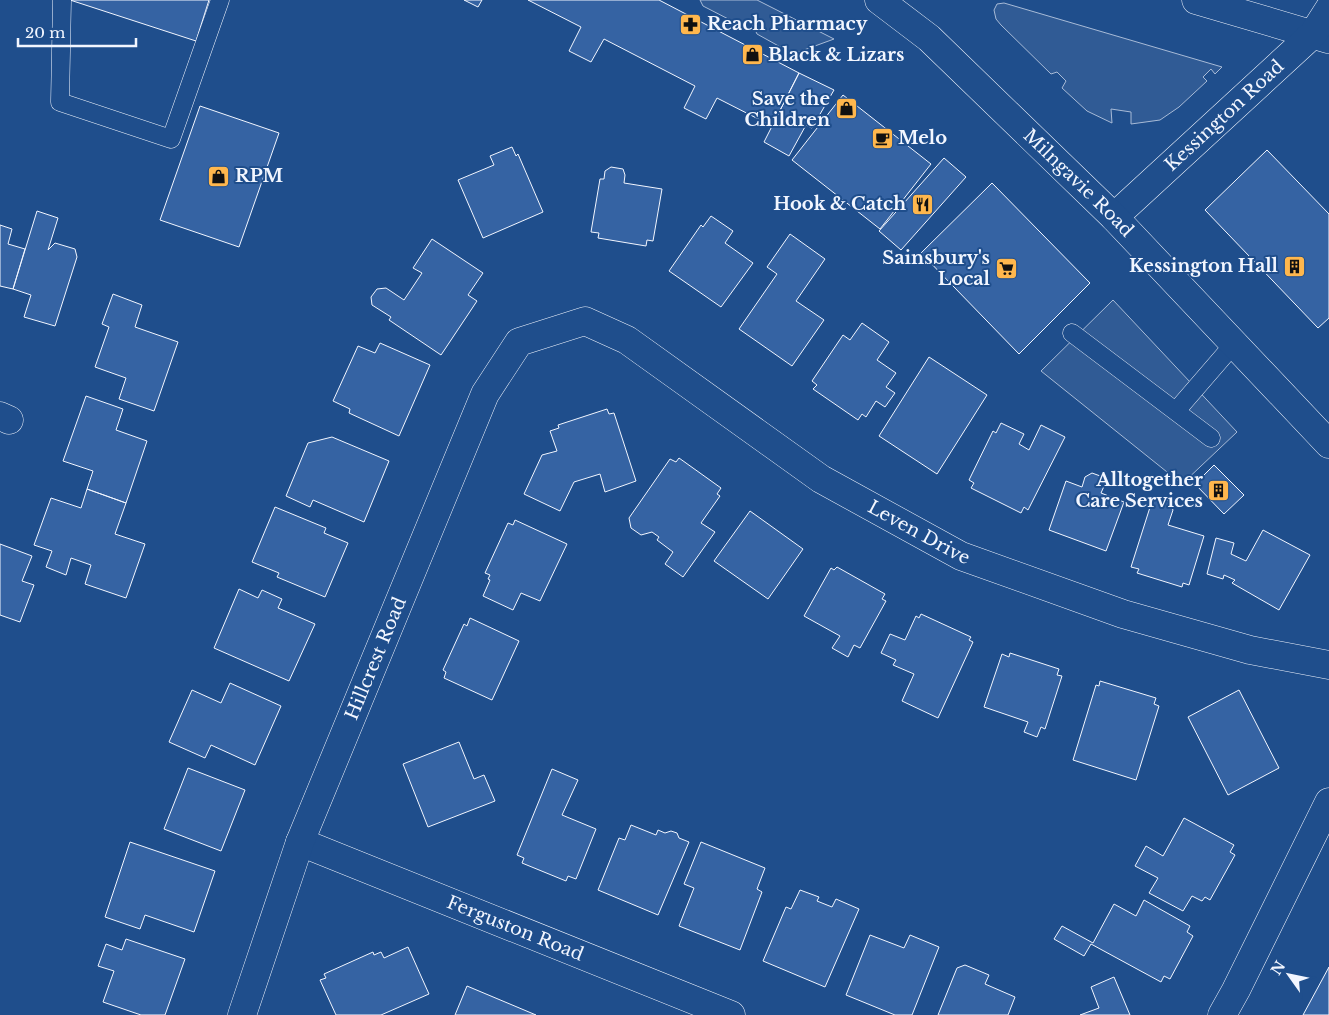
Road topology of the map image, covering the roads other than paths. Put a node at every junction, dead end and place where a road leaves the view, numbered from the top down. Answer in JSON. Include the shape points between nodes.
{"nodes":[{"id":1,"x":62,"y":0,"type":"edge"},
{"id":2,"x":220,"y":0,"type":"edge"},
{"id":3,"x":879,"y":0,"type":"edge"},
{"id":4,"x":1196,"y":0,"type":"edge"},
{"id":5,"x":1329,"y":9,"type":"edge"},
{"id":6,"x":1321,"y":37,"type":"edge"},
{"id":7,"x":1114,"y":217,"type":"junction"},
{"id":8,"x":550,"y":331,"type":"joint"},
{"id":9,"x":1072,"y":333,"type":"dead end"},
{"id":10,"x":1234,"y":345,"type":"junction"},
{"id":11,"x":1176,"y":412,"type":"junction"},
{"id":12,"x":1212,"y":438,"type":"dead end"},
{"id":13,"x":1329,"y":444,"type":"edge"},
{"id":14,"x":1329,"y":664,"type":"edge"},
{"id":15,"x":1329,"y":802,"type":"edge"},
{"id":16,"x":300,"y":842,"type":"junction"},
{"id":17,"x":242,"y":1015,"type":"edge"},
{"id":18,"x":731,"y":1015,"type":"edge"},
{"id":19,"x":1222,"y":1015,"type":"edge"}],
"edges":[{"from":1,"to":2,"type":"lane","via":[[60,102],[171,139]]},
{"from":3,"to":7,"type":"street","name":"Milngavie Road","via":[[929,38]]},
{"from":4,"to":6,"type":"street"},
{"from":5,"to":6,"type":"street","name":"Kessington Road"},
{"from":6,"to":7,"type":"street","name":"Kessington Road"},
{"from":7,"to":10,"type":"street","name":"Milngavie Road"},
{"from":8,"to":14,"type":"street","name":"Leven Drive","via":[[585,321],[627,340],[821,479],[961,556],[1124,614],[1250,650]]},
{"from":8,"to":16,"type":"street","name":"Hillcrest Road","via":[[519,342],[485,394]]},
{"from":9,"to":11,"type":"lane"},
{"from":10,"to":11,"type":"lane"},
{"from":10,"to":13,"type":"street","name":"Milngavie Road"},
{"from":11,"to":12,"type":"lane"},
{"from":15,"to":19,"type":"street"},
{"from":16,"to":17,"type":"street","name":"Hillcrest Road"},
{"from":16,"to":18,"type":"street","name":"Ferguston Road"}]}
